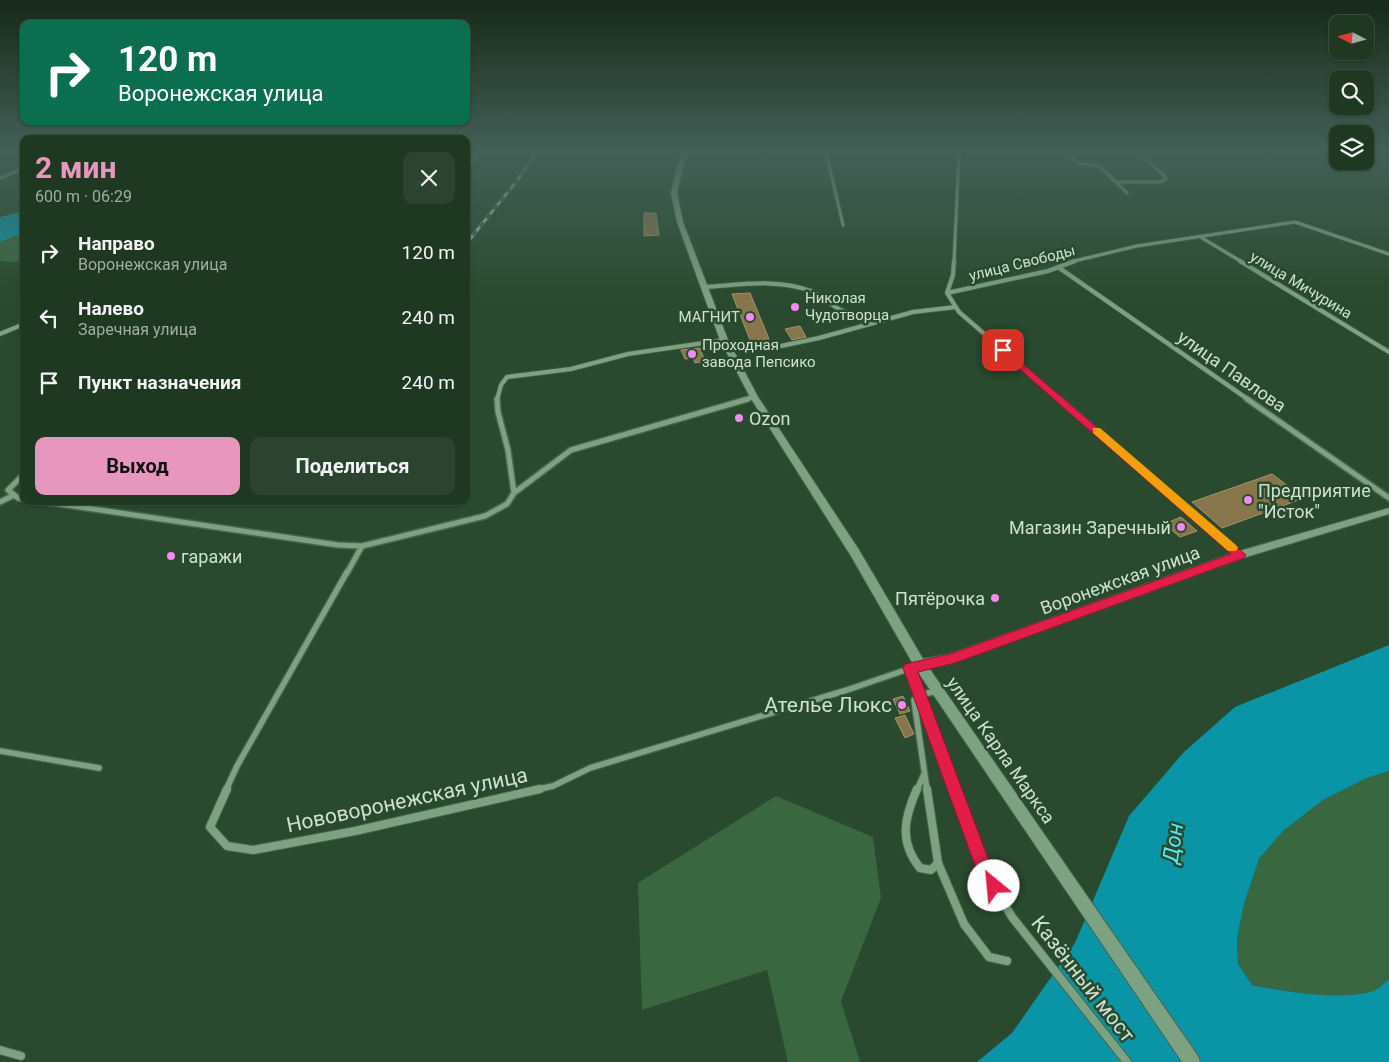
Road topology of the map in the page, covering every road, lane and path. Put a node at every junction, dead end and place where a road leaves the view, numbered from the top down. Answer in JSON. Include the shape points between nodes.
{"nodes":[{"id":1,"x":676,"y":202,"type":"edge"},
{"id":2,"x":838,"y":202,"type":"edge"},
{"id":3,"x":957,"y":202,"type":"edge"},
{"id":4,"x":843,"y":225,"type":"dead end"},
{"id":5,"x":1201,"y":238,"type":"junction"},
{"id":6,"x":1389,"y":254,"type":"edge"},
{"id":7,"x":1058,"y":267,"type":"junction"},
{"id":8,"x":704,"y":287,"type":"junction"},
{"id":9,"x":946,"y":293,"type":"junction"},
{"id":10,"x":956,"y":307,"type":"junction"},
{"id":11,"x":888,"y":319,"type":"junction"},
{"id":12,"x":20,"y":326,"type":"edge"},
{"id":13,"x":0,"y":334,"type":"edge"},
{"id":14,"x":726,"y":344,"type":"junction"},
{"id":15,"x":1389,"y":352,"type":"edge"},
{"id":16,"x":754,"y":397,"type":"junction"},
{"id":17,"x":20,"y":478,"type":"edge"},
{"id":18,"x":514,"y":493,"type":"junction"},
{"id":19,"x":14,"y":495,"type":"junction"},
{"id":20,"x":20,"y":498,"type":"edge"},
{"id":21,"x":1389,"y":498,"type":"edge"},
{"id":22,"x":0,"y":502,"type":"edge"},
{"id":23,"x":66,"y":505,"type":"edge"},
{"id":24,"x":1389,"y":511,"type":"edge"},
{"id":25,"x":362,"y":546,"type":"junction"},
{"id":26,"x":1240,"y":555,"type":"junction"},
{"id":27,"x":915,"y":667,"type":"junction"},
{"id":28,"x":938,"y":691,"type":"junction"},
{"id":29,"x":919,"y":695,"type":"junction"},
{"id":30,"x":0,"y":751,"type":"edge"},
{"id":31,"x":99,"y":768,"type":"dead end"},
{"id":32,"x":925,"y":774,"type":"junction"},
{"id":33,"x":938,"y":863,"type":"junction"},
{"id":34,"x":1012,"y":917,"type":"joint"},
{"id":35,"x":1007,"y":961,"type":"dead end"},
{"id":36,"x":0,"y":1050,"type":"edge"},
{"id":37,"x":21,"y":1056,"type":"dead end"},
{"id":38,"x":1127,"y":1062,"type":"edge"},
{"id":39,"x":1192,"y":1062,"type":"edge"}],
"edges":[{"from":1,"to":8,"type":"main road","name":"улица Карла Маркса"},
{"from":2,"to":4,"type":"street"},
{"from":3,"to":9,"type":"street","via":[[953,275]]},
{"from":5,"to":6,"type":"street","name":"улица Свободы","via":[[1295,222]]},
{"from":5,"to":7,"type":"street","name":"улица Свободы","via":[[1137,246]]},
{"from":5,"to":15,"type":"street","name":"улица Мичурина"},
{"from":7,"to":9,"type":"street","name":"улица Свободы"},
{"from":7,"to":21,"type":"street","name":"улица Павлова"},
{"from":8,"to":11,"type":"street","via":[[795,286],[842,310],[881,314]]},
{"from":8,"to":14,"type":"main road","name":"улица Карла Маркса"},
{"from":9,"to":10,"type":"street"},
{"from":10,"to":11,"type":"street","via":[[913,312]]},
{"from":10,"to":26,"type":"street"},
{"from":11,"to":14,"type":"street","via":[[781,346]]},
{"from":12,"to":13,"type":"street"},
{"from":14,"to":16,"type":"main road","name":"улица Карла Маркса"},
{"from":14,"to":18,"type":"street","via":[[628,354],[570,369],[507,378],[501,384],[496,400]]},
{"from":16,"to":18,"type":"street","via":[[571,450]]},
{"from":16,"to":27,"type":"main road","name":"улица Карла Маркса","via":[[855,553]]},
{"from":17,"to":19,"type":"street","via":[[8,490]]},
{"from":18,"to":25,"type":"street","via":[[507,504],[485,516]]},
{"from":19,"to":20,"type":"street"},
{"from":19,"to":22,"type":"street"},
{"from":23,"to":25,"type":"street"},
{"from":24,"to":26,"type":"main road","name":"Воронежская улица"},
{"from":25,"to":27,"type":"street","name":"Нововоронежская улица","via":[[222,796],[210,828],[227,846],[253,850],[355,831],[553,786],[590,768]]},
{"from":26,"to":27,"type":"main road","name":"Воронежская улица","via":[[950,659]]},
{"from":27,"to":28,"type":"main road","name":"улица Карла Маркса"},
{"from":27,"to":29,"type":"street","name":"улица Карла Маркса"},
{"from":28,"to":29,"type":"street"},
{"from":28,"to":39,"type":"main road","name":"улица Карла Маркса"},
{"from":29,"to":32,"type":"street","via":[[914,700]]},
{"from":29,"to":34,"type":"street","name":"улица Карла Маркса","via":[[985,871]]},
{"from":30,"to":31,"type":"street"},
{"from":32,"to":33,"type":"street"},
{"from":32,"to":33,"type":"street","via":[[913,798],[906,824],[908,852],[920,868],[931,870]]},
{"from":33,"to":35,"type":"street","via":[[964,924],[988,957]]},
{"from":34,"to":38,"type":"street","name":"Казённый мост"},
{"from":36,"to":37,"type":"street"}]}
